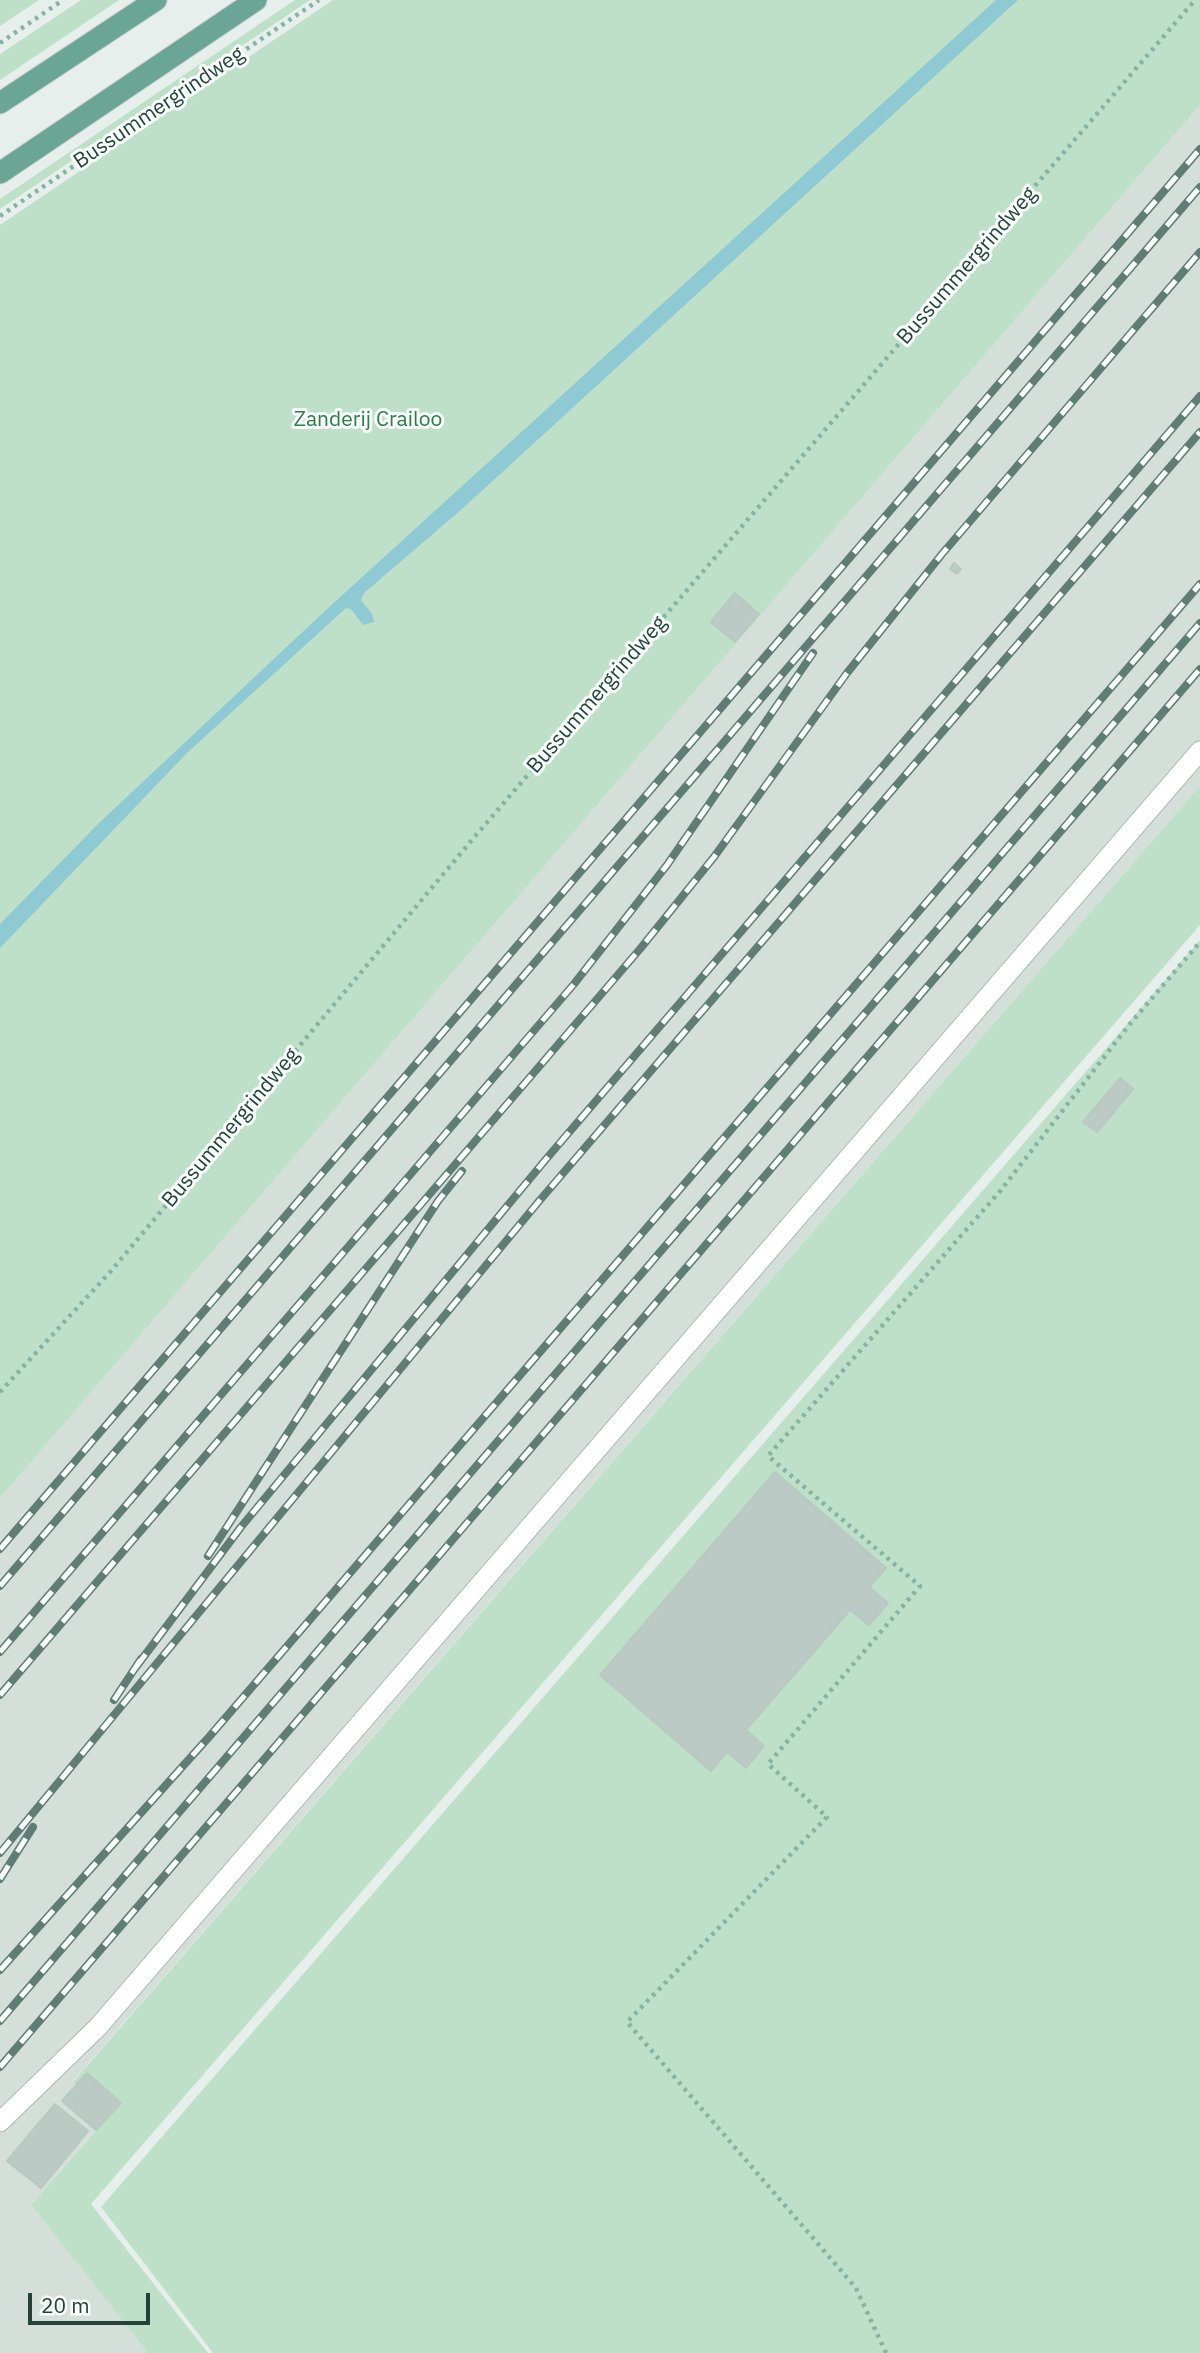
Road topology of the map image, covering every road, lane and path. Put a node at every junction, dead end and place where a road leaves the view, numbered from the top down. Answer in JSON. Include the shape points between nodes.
{"nodes":[{"id":1,"x":63,"y":0,"type":"edge"},
{"id":2,"x":156,"y":0,"type":"edge"},
{"id":3,"x":256,"y":0,"type":"edge"},
{"id":4,"x":319,"y":0,"type":"edge"},
{"id":5,"x":1195,"y":0,"type":"edge"},
{"id":6,"x":0,"y":43,"type":"edge"},
{"id":7,"x":0,"y":103,"type":"edge"},
{"id":8,"x":0,"y":173,"type":"edge"},
{"id":9,"x":0,"y":216,"type":"edge"},
{"id":10,"x":1200,"y":751,"type":"edge"},
{"id":11,"x":1200,"y":942,"type":"edge"},
{"id":12,"x":0,"y":1392,"type":"edge"},
{"id":13,"x":0,"y":2122,"type":"edge"},
{"id":14,"x":886,"y":2353,"type":"edge"}],
"edges":[{"from":1,"to":6,"type":"path"},
{"from":2,"to":7,"type":"main road"},
{"from":3,"to":8,"type":"main road","name":"Bussummergrindweg"},
{"from":4,"to":9,"type":"path","name":"Bussummergrindweg"},
{"from":5,"to":12,"type":"path","name":"Bussummergrindweg","via":[[471,841],[111,1271]]},
{"from":10,"to":13,"type":"lane","via":[[99,2027]]},
{"from":11,"to":14,"type":"path","via":[[1129,1024],[1002,1190],[768,1456],[920,1586],[768,1764],[827,1817],[627,2022],[856,2288]]}]}
